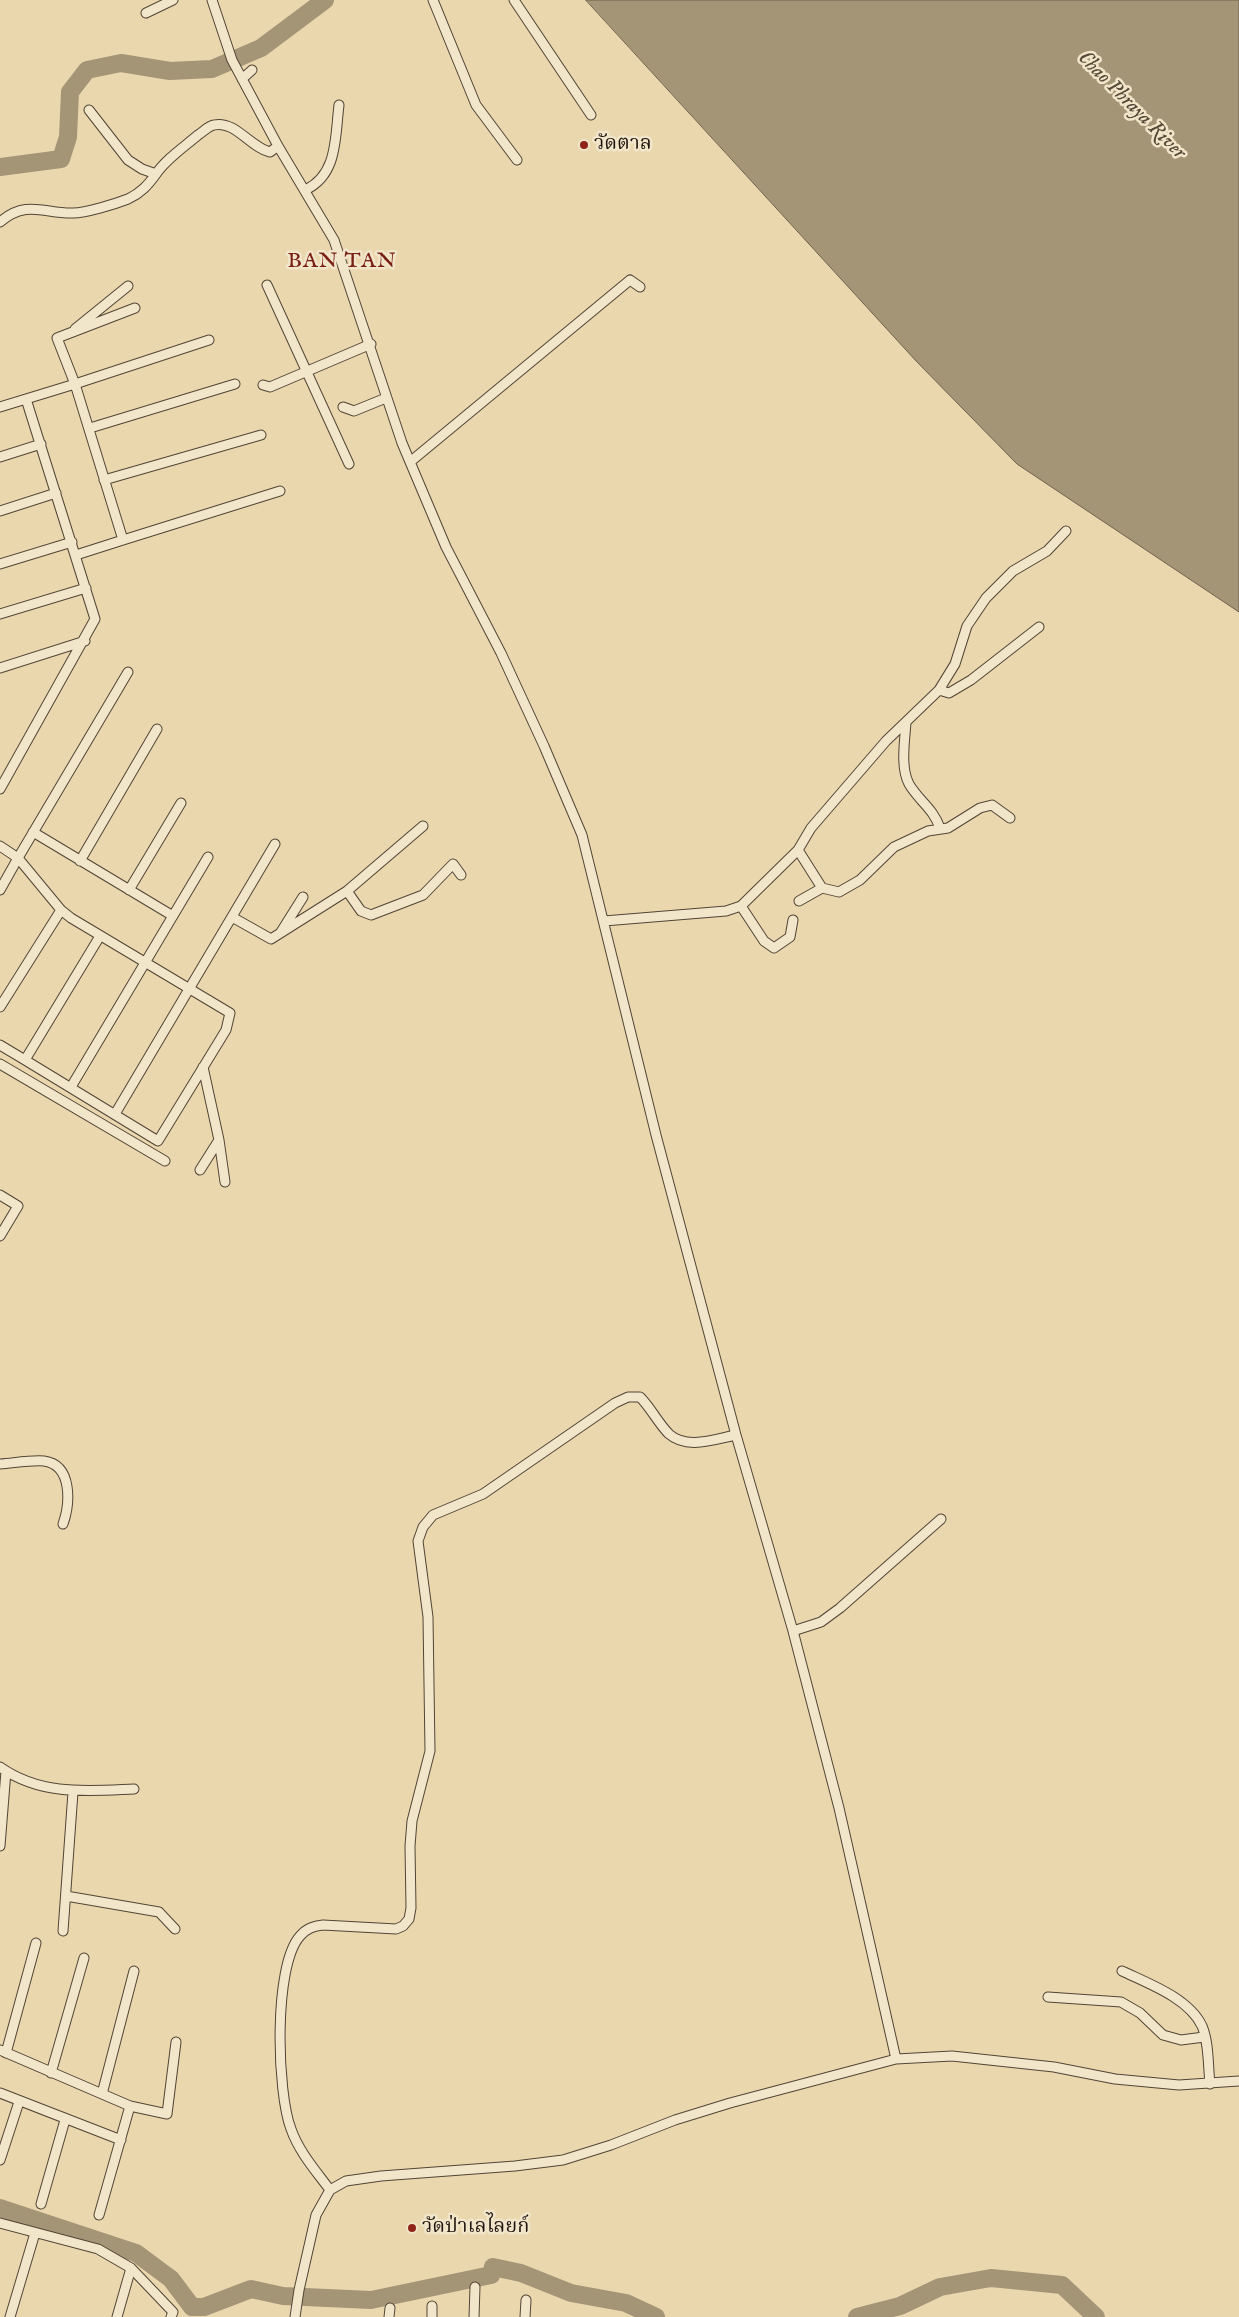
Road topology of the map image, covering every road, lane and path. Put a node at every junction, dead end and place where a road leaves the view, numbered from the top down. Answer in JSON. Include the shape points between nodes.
{"nodes":[{"id":1,"x":173,"y":0,"type":"edge"},
{"id":2,"x":212,"y":0,"type":"edge"},
{"id":3,"x":433,"y":0,"type":"edge"},
{"id":4,"x":514,"y":0,"type":"edge"},
{"id":5,"x":146,"y":13,"type":"dead end"},
{"id":6,"x":252,"y":70,"type":"dead end"},
{"id":7,"x":241,"y":76,"type":"junction"},
{"id":8,"x":339,"y":105,"type":"dead end"},
{"id":9,"x":89,"y":110,"type":"dead end"},
{"id":10,"x":591,"y":115,"type":"dead end"},
{"id":11,"x":278,"y":146,"type":"junction"},
{"id":12,"x":517,"y":160,"type":"dead end"},
{"id":13,"x":156,"y":174,"type":"junction"},
{"id":14,"x":305,"y":190,"type":"junction"},
{"id":15,"x":0,"y":222,"type":"edge"},
{"id":16,"x":267,"y":285,"type":"dead end"},
{"id":17,"x":128,"y":286,"type":"dead end"},
{"id":18,"x":640,"y":287,"type":"dead end"},
{"id":19,"x":135,"y":308,"type":"dead end"},
{"id":20,"x":69,"y":333,"type":"junction"},
{"id":21,"x":209,"y":340,"type":"dead end"},
{"id":22,"x":371,"y":344,"type":"junction"},
{"id":23,"x":308,"y":373,"type":"junction"},
{"id":24,"x":75,"y":384,"type":"junction"},
{"id":25,"x":235,"y":384,"type":"dead end"},
{"id":26,"x":263,"y":385,"type":"dead end"},
{"id":27,"x":386,"y":398,"type":"junction"},
{"id":28,"x":26,"y":399,"type":"junction"},
{"id":29,"x":0,"y":407,"type":"edge"},
{"id":30,"x":343,"y":407,"type":"dead end"},
{"id":31,"x":90,"y":428,"type":"junction"},
{"id":32,"x":261,"y":435,"type":"dead end"},
{"id":33,"x":41,"y":444,"type":"junction"},
{"id":34,"x":0,"y":457,"type":"edge"},
{"id":35,"x":410,"y":462,"type":"junction"},
{"id":36,"x":349,"y":464,"type":"dead end"},
{"id":37,"x":104,"y":480,"type":"junction"},
{"id":38,"x":280,"y":491,"type":"dead end"},
{"id":39,"x":56,"y":494,"type":"junction"},
{"id":40,"x":0,"y":511,"type":"edge"},
{"id":41,"x":1066,"y":531,"type":"dead end"},
{"id":42,"x":123,"y":540,"type":"junction"},
{"id":43,"x":72,"y":542,"type":"junction"},
{"id":44,"x":76,"y":555,"type":"junction"},
{"id":45,"x":0,"y":564,"type":"edge"},
{"id":46,"x":86,"y":588,"type":"junction"},
{"id":47,"x":0,"y":614,"type":"edge"},
{"id":48,"x":1039,"y":627,"type":"dead end"},
{"id":49,"x":85,"y":641,"type":"junction"},
{"id":50,"x":0,"y":668,"type":"edge"},
{"id":51,"x":128,"y":672,"type":"dead end"},
{"id":52,"x":939,"y":690,"type":"junction"},
{"id":53,"x":906,"y":722,"type":"junction"},
{"id":54,"x":157,"y":729,"type":"dead end"},
{"id":55,"x":0,"y":789,"type":"edge"},
{"id":56,"x":181,"y":803,"type":"dead end"},
{"id":57,"x":1010,"y":818,"type":"dead end"},
{"id":58,"x":423,"y":826,"type":"dead end"},
{"id":59,"x":940,"y":828,"type":"junction"},
{"id":60,"x":33,"y":832,"type":"junction"},
{"id":61,"x":275,"y":844,"type":"dead end"},
{"id":62,"x":0,"y":846,"type":"edge"},
{"id":63,"x":798,"y":850,"type":"junction"},
{"id":64,"x":208,"y":857,"type":"dead end"},
{"id":65,"x":18,"y":858,"type":"junction"},
{"id":66,"x":80,"y":861,"type":"junction"},
{"id":67,"x":461,"y":875,"type":"dead end"},
{"id":68,"x":822,"y":888,"type":"junction"},
{"id":69,"x":0,"y":890,"type":"edge"},
{"id":70,"x":129,"y":890,"type":"junction"},
{"id":71,"x":347,"y":891,"type":"junction"},
{"id":72,"x":303,"y":897,"type":"dead end"},
{"id":73,"x":799,"y":901,"type":"dead end"},
{"id":74,"x":741,"y":906,"type":"junction"},
{"id":75,"x":61,"y":910,"type":"junction"},
{"id":76,"x":173,"y":916,"type":"junction"},
{"id":77,"x":232,"y":917,"type":"junction"},
{"id":78,"x":793,"y":920,"type":"dead end"},
{"id":79,"x":604,"y":921,"type":"junction"},
{"id":80,"x":279,"y":934,"type":"junction"},
{"id":81,"x":100,"y":936,"type":"junction"},
{"id":82,"x":145,"y":962,"type":"junction"},
{"id":83,"x":189,"y":989,"type":"junction"},
{"id":84,"x":0,"y":1007,"type":"edge"},
{"id":85,"x":0,"y":1045,"type":"edge"},
{"id":86,"x":25,"y":1060,"type":"junction"},
{"id":87,"x":0,"y":1064,"type":"edge"},
{"id":88,"x":204,"y":1067,"type":"junction"},
{"id":89,"x":71,"y":1088,"type":"junction"},
{"id":90,"x":115,"y":1114,"type":"junction"},
{"id":91,"x":219,"y":1140,"type":"junction"},
{"id":92,"x":165,"y":1161,"type":"dead end"},
{"id":93,"x":200,"y":1170,"type":"dead end"},
{"id":94,"x":225,"y":1182,"type":"dead end"},
{"id":95,"x":0,"y":1195,"type":"edge"},
{"id":96,"x":0,"y":1236,"type":"edge"},
{"id":97,"x":736,"y":1434,"type":"junction"},
{"id":98,"x":0,"y":1464,"type":"edge"},
{"id":99,"x":941,"y":1519,"type":"dead end"},
{"id":100,"x":63,"y":1524,"type":"dead end"},
{"id":101,"x":793,"y":1631,"type":"junction"},
{"id":102,"x":3,"y":1769,"type":"edge"},
{"id":103,"x":134,"y":1789,"type":"dead end"},
{"id":104,"x":73,"y":1792,"type":"junction"},
{"id":105,"x":0,"y":1846,"type":"edge"},
{"id":106,"x":66,"y":1896,"type":"junction"},
{"id":107,"x":175,"y":1929,"type":"dead end"},
{"id":108,"x":63,"y":1930,"type":"dead end"},
{"id":109,"x":36,"y":1944,"type":"dead end"},
{"id":110,"x":84,"y":1958,"type":"dead end"},
{"id":111,"x":134,"y":1971,"type":"dead end"},
{"id":112,"x":1122,"y":1971,"type":"dead end"},
{"id":113,"x":1048,"y":1997,"type":"dead end"},
{"id":114,"x":1204,"y":2038,"type":"junction"},
{"id":115,"x":176,"y":2042,"type":"dead end"},
{"id":116,"x":3,"y":2052,"type":"edge"},
{"id":117,"x":896,"y":2059,"type":"junction"},
{"id":118,"x":51,"y":2073,"type":"junction"},
{"id":119,"x":1239,"y":2080,"type":"edge"},
{"id":120,"x":1210,"y":2084,"type":"junction"},
{"id":121,"x":0,"y":2093,"type":"edge"},
{"id":122,"x":102,"y":2094,"type":"junction"},
{"id":123,"x":19,"y":2102,"type":"junction"},
{"id":124,"x":130,"y":2106,"type":"junction"},
{"id":125,"x":65,"y":2120,"type":"junction"},
{"id":126,"x":120,"y":2140,"type":"junction"},
{"id":127,"x":0,"y":2160,"type":"edge"},
{"id":128,"x":330,"y":2190,"type":"junction"},
{"id":129,"x":41,"y":2204,"type":"dead end"},
{"id":130,"x":99,"y":2215,"type":"dead end"},
{"id":131,"x":0,"y":2223,"type":"edge"},
{"id":132,"x":36,"y":2233,"type":"junction"},
{"id":133,"x":131,"y":2268,"type":"junction"},
{"id":134,"x":475,"y":2287,"type":"dead end"},
{"id":135,"x":526,"y":2300,"type":"dead end"},
{"id":136,"x":432,"y":2306,"type":"dead end"},
{"id":137,"x":295,"y":2314,"type":"edge"},
{"id":138,"x":10,"y":2317,"type":"edge"},
{"id":139,"x":117,"y":2317,"type":"edge"},
{"id":140,"x":171,"y":2317,"type":"edge"},
{"id":141,"x":432,"y":2317,"type":"edge"},
{"id":142,"x":474,"y":2317,"type":"edge"},
{"id":143,"x":525,"y":2317,"type":"edge"}],
"edges":[{"from":1,"to":5,"type":"street"},
{"from":2,"to":7,"type":"street"},
{"from":3,"to":12,"type":"street","via":[[476,105]]},
{"from":4,"to":10,"type":"street"},
{"from":6,"to":7,"type":"street"},
{"from":7,"to":11,"type":"street"},
{"from":8,"to":14,"type":"street","via":[[331,161],[326,174],[317,185]]},
{"from":9,"to":13,"type":"street","via":[[128,160]]},
{"from":11,"to":13,"type":"street","via":[[270,152],[261,150],[224,125],[211,125]]},
{"from":11,"to":14,"type":"street"},
{"from":13,"to":15,"type":"street","via":[[147,187],[128,198],[74,213],[39,208],[18,212]]},
{"from":14,"to":22,"type":"street","via":[[334,240]]},
{"from":16,"to":23,"type":"street"},
{"from":17,"to":20,"type":"street"},
{"from":18,"to":35,"type":"street","via":[[630,280]]},
{"from":19,"to":20,"type":"street"},
{"from":20,"to":24,"type":"street","via":[[57,338]]},
{"from":21,"to":24,"type":"street"},
{"from":22,"to":23,"type":"street"},
{"from":22,"to":27,"type":"street"},
{"from":23,"to":26,"type":"street","via":[[270,387]]},
{"from":23,"to":36,"type":"street"},
{"from":24,"to":28,"type":"street"},
{"from":24,"to":31,"type":"street"},
{"from":25,"to":31,"type":"street"},
{"from":27,"to":30,"type":"street","via":[[354,411]]},
{"from":27,"to":35,"type":"street"},
{"from":28,"to":29,"type":"street"},
{"from":28,"to":33,"type":"street"},
{"from":31,"to":37,"type":"street"},
{"from":32,"to":37,"type":"street"},
{"from":33,"to":34,"type":"street"},
{"from":33,"to":39,"type":"street"},
{"from":35,"to":79,"type":"street","via":[[446,547],[544,746],[582,835]]},
{"from":37,"to":42,"type":"street"},
{"from":38,"to":42,"type":"street"},
{"from":39,"to":40,"type":"street"},
{"from":39,"to":43,"type":"street"},
{"from":41,"to":52,"type":"street","via":[[1047,551],[1012,571],[986,598],[967,626],[955,664]]},
{"from":42,"to":44,"type":"street"},
{"from":43,"to":44,"type":"street"},
{"from":43,"to":45,"type":"street"},
{"from":44,"to":46,"type":"street"},
{"from":46,"to":47,"type":"street"},
{"from":46,"to":49,"type":"street","via":[[95,619]]},
{"from":48,"to":52,"type":"street","via":[[949,694]]},
{"from":49,"to":50,"type":"street"},
{"from":49,"to":55,"type":"street"},
{"from":51,"to":60,"type":"street"},
{"from":52,"to":53,"type":"street"},
{"from":53,"to":59,"type":"street","via":[[904,756],[908,781],[934,812]]},
{"from":53,"to":63,"type":"street","via":[[811,828]]},
{"from":54,"to":66,"type":"street"},
{"from":56,"to":70,"type":"street"},
{"from":57,"to":59,"type":"street","via":[[992,805],[980,808],[948,828]]},
{"from":58,"to":71,"type":"street"},
{"from":59,"to":68,"type":"street","via":[[894,848],[860,880],[839,892]]},
{"from":60,"to":65,"type":"street"},
{"from":60,"to":66,"type":"street"},
{"from":61,"to":77,"type":"street"},
{"from":62,"to":65,"type":"street"},
{"from":63,"to":68,"type":"street"},
{"from":63,"to":74,"type":"street"},
{"from":64,"to":76,"type":"street"},
{"from":65,"to":69,"type":"street"},
{"from":65,"to":75,"type":"street"},
{"from":66,"to":70,"type":"street"},
{"from":67,"to":71,"type":"street","via":[[453,864],[423,895],[371,915],[361,911]]},
{"from":68,"to":73,"type":"street"},
{"from":70,"to":76,"type":"street"},
{"from":71,"to":80,"type":"street"},
{"from":72,"to":80,"type":"street"},
{"from":74,"to":78,"type":"street","via":[[764,941],[774,948],[790,936]]},
{"from":74,"to":79,"type":"street","via":[[726,911]]},
{"from":75,"to":81,"type":"street"},
{"from":75,"to":84,"type":"street"},
{"from":76,"to":82,"type":"street"},
{"from":77,"to":80,"type":"street","via":[[271,939]]},
{"from":77,"to":83,"type":"street"},
{"from":79,"to":97,"type":"street","via":[[656,1135]]},
{"from":81,"to":82,"type":"street"},
{"from":81,"to":86,"type":"street"},
{"from":82,"to":83,"type":"street"},
{"from":82,"to":89,"type":"street"},
{"from":83,"to":88,"type":"street","via":[[230,1013],[226,1030]]},
{"from":83,"to":90,"type":"street"},
{"from":85,"to":86,"type":"street"},
{"from":86,"to":89,"type":"street"},
{"from":87,"to":92,"type":"street"},
{"from":88,"to":90,"type":"street","via":[[158,1141]]},
{"from":88,"to":91,"type":"street"},
{"from":89,"to":90,"type":"street"},
{"from":91,"to":93,"type":"street"},
{"from":91,"to":94,"type":"street"},
{"from":95,"to":96,"type":"street","via":[[18,1206]]},
{"from":97,"to":101,"type":"street"},
{"from":97,"to":128,"type":"street","via":[[694,1443],[679,1440],[669,1434],[640,1397],[628,1397],[594,1416],[483,1494],[433,1515],[422,1527],[418,1541],[428,1617],[430,1752],[412,1821],[409,1919],[396,1929],[312,1926],[299,1937],[284,1976],[280,2029],[284,2104],[291,2130]]},
{"from":98,"to":100,"type":"street","via":[[44,1461],[54,1465],[66,1482],[69,1497]]},
{"from":99,"to":101,"type":"street","via":[[840,1608],[817,1624]]},
{"from":101,"to":117,"type":"street","via":[[839,1808]]},
{"from":102,"to":104,"type":"street","via":[[37,1784]]},
{"from":102,"to":105,"type":"street"},
{"from":103,"to":104,"type":"street"},
{"from":104,"to":106,"type":"street"},
{"from":106,"to":107,"type":"street","via":[[159,1912]]},
{"from":106,"to":108,"type":"street"},
{"from":109,"to":116,"type":"street"},
{"from":110,"to":118,"type":"street"},
{"from":111,"to":122,"type":"street"},
{"from":112,"to":114,"type":"street","via":[[1176,1999],[1202,2026]]},
{"from":113,"to":114,"type":"street","via":[[1121,2002],[1140,2013],[1163,2035],[1181,2040]]},
{"from":114,"to":120,"type":"street"},
{"from":115,"to":124,"type":"street","via":[[167,2114]]},
{"from":116,"to":118,"type":"street"},
{"from":117,"to":120,"type":"street","via":[[952,2056],[1054,2067],[1124,2080]]},
{"from":117,"to":128,"type":"street","via":[[730,2103],[563,2160],[381,2176],[346,2181]]},
{"from":118,"to":122,"type":"street"},
{"from":119,"to":120,"type":"street"},
{"from":121,"to":123,"type":"street"},
{"from":122,"to":124,"type":"street"},
{"from":123,"to":125,"type":"street"},
{"from":123,"to":127,"type":"street"},
{"from":124,"to":126,"type":"street"},
{"from":125,"to":126,"type":"street"},
{"from":125,"to":129,"type":"street"},
{"from":126,"to":130,"type":"street"},
{"from":128,"to":137,"type":"street","via":[[316,2215]]},
{"from":131,"to":132,"type":"street"},
{"from":132,"to":133,"type":"street","via":[[98,2250]]},
{"from":132,"to":138,"type":"street"},
{"from":133,"to":139,"type":"street"},
{"from":133,"to":140,"type":"street","via":[[173,2312]]},
{"from":134,"to":142,"type":"street"},
{"from":135,"to":143,"type":"street"},
{"from":136,"to":141,"type":"street"}]}
